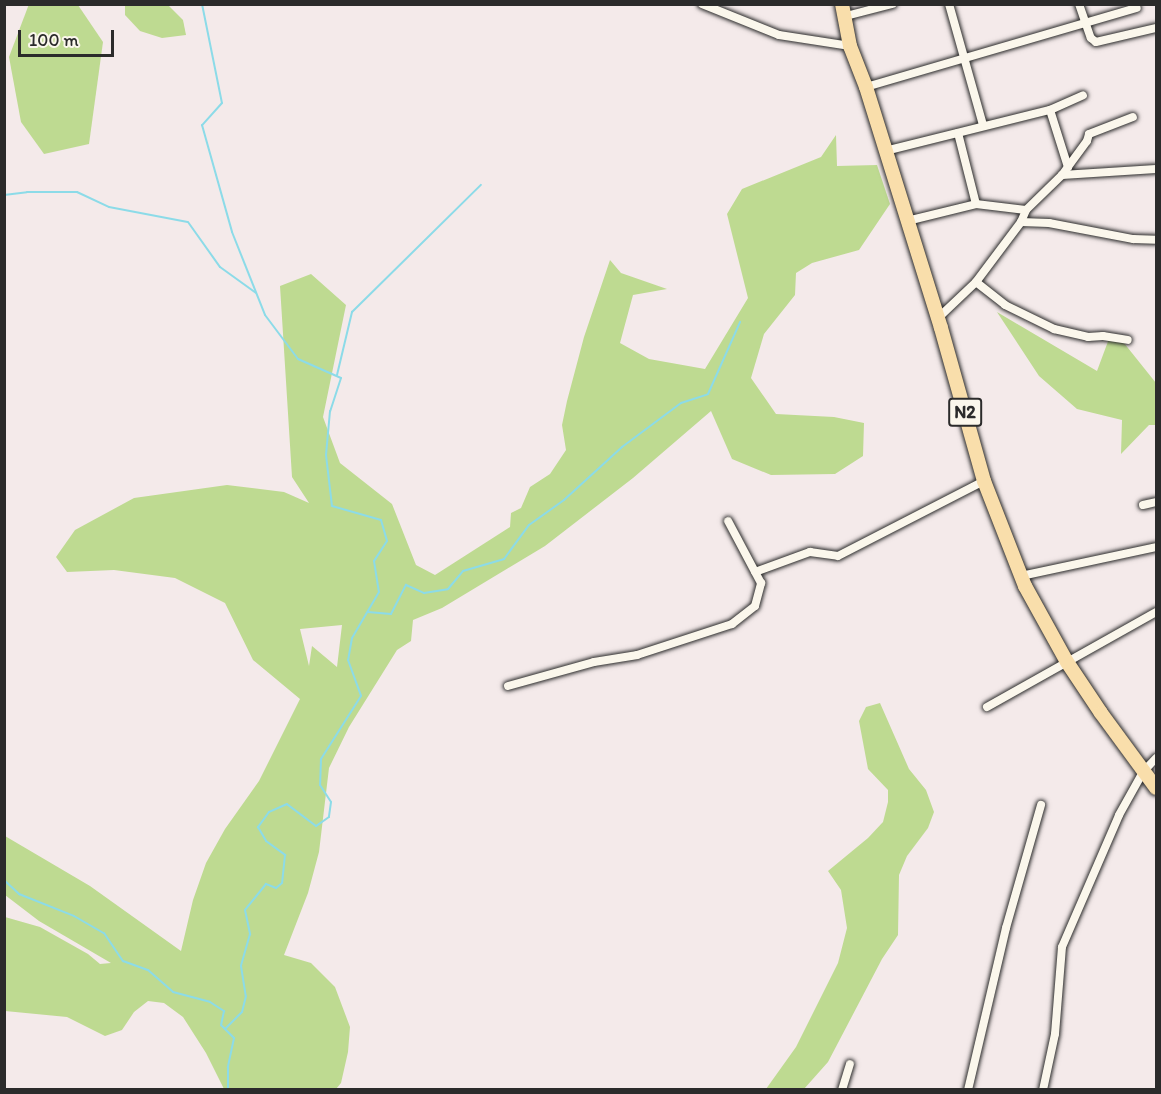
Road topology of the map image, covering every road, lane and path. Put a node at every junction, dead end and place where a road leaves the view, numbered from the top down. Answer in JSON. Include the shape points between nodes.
{"nodes":[{"id":1,"x":702,"y":4,"type":"edge"},
{"id":2,"x":892,"y":4,"type":"edge"},
{"id":3,"x":949,"y":4,"type":"edge"},
{"id":4,"x":1079,"y":4,"type":"edge"},
{"id":5,"x":1137,"y":8,"type":"dead end"},
{"id":6,"x":844,"y":10,"type":"edge"},
{"id":7,"x":1084,"y":22,"type":"junction"},
{"id":8,"x":1156,"y":28,"type":"edge"},
{"id":9,"x":850,"y":46,"type":"junction"},
{"id":10,"x":964,"y":57,"type":"junction"},
{"id":11,"x":866,"y":87,"type":"junction"},
{"id":12,"x":1083,"y":95,"type":"dead end"},
{"id":13,"x":1050,"y":110,"type":"junction"},
{"id":14,"x":1133,"y":117,"type":"dead end"},
{"id":15,"x":983,"y":125,"type":"junction"},
{"id":16,"x":958,"y":133,"type":"junction"},
{"id":17,"x":885,"y":151,"type":"junction"},
{"id":18,"x":1068,"y":167,"type":"junction"},
{"id":19,"x":1156,"y":169,"type":"edge"},
{"id":20,"x":1062,"y":175,"type":"junction"},
{"id":21,"x":976,"y":204,"type":"junction"},
{"id":22,"x":1026,"y":210,"type":"junction"},
{"id":23,"x":907,"y":221,"type":"junction"},
{"id":24,"x":1021,"y":222,"type":"junction"},
{"id":25,"x":1156,"y":240,"type":"edge"},
{"id":26,"x":976,"y":282,"type":"junction"},
{"id":27,"x":937,"y":319,"type":"junction"},
{"id":28,"x":1128,"y":340,"type":"dead end"},
{"id":29,"x":984,"y":481,"type":"junction"},
{"id":30,"x":1156,"y":502,"type":"edge"},
{"id":31,"x":1143,"y":505,"type":"dead end"},
{"id":32,"x":728,"y":521,"type":"dead end"},
{"id":33,"x":1156,"y":547,"type":"edge"},
{"id":34,"x":755,"y":572,"type":"junction"},
{"id":35,"x":1022,"y":576,"type":"junction"},
{"id":36,"x":1156,"y":612,"type":"edge"},
{"id":37,"x":1148,"y":616,"type":"junction"},
{"id":38,"x":1156,"y":621,"type":"edge"},
{"id":39,"x":1067,"y":662,"type":"junction"},
{"id":40,"x":508,"y":686,"type":"dead end"},
{"id":41,"x":987,"y":707,"type":"dead end"},
{"id":42,"x":1156,"y":758,"type":"edge"},
{"id":43,"x":1143,"y":772,"type":"junction"},
{"id":44,"x":1156,"y":788,"type":"edge"},
{"id":45,"x":1041,"y":805,"type":"dead end"},
{"id":46,"x":850,"y":1064,"type":"dead end"},
{"id":47,"x":842,"y":1089,"type":"edge"},
{"id":48,"x":968,"y":1089,"type":"edge"},
{"id":49,"x":1043,"y":1089,"type":"edge"}],
"edges":[{"from":1,"to":9,"type":"street","via":[[779,35]]},
{"from":2,"to":6,"type":"street"},
{"from":3,"to":10,"type":"street"},
{"from":4,"to":7,"type":"street"},
{"from":5,"to":7,"type":"street"},
{"from":6,"to":9,"type":"highway","number":"N2"},
{"from":7,"to":8,"type":"street","via":[[1096,42]]},
{"from":7,"to":10,"type":"street"},
{"from":9,"to":11,"type":"highway","number":"N2"},
{"from":10,"to":11,"type":"street"},
{"from":10,"to":15,"type":"street"},
{"from":11,"to":17,"type":"highway","number":"N2"},
{"from":12,"to":13,"type":"street"},
{"from":13,"to":15,"type":"street"},
{"from":13,"to":18,"type":"street"},
{"from":14,"to":18,"type":"street","via":[[1089,134]]},
{"from":15,"to":16,"type":"street"},
{"from":16,"to":17,"type":"street"},
{"from":16,"to":21,"type":"street"},
{"from":17,"to":23,"type":"highway","number":"N2"},
{"from":18,"to":20,"type":"street"},
{"from":19,"to":20,"type":"street"},
{"from":20,"to":22,"type":"street"},
{"from":21,"to":22,"type":"street"},
{"from":21,"to":23,"type":"street"},
{"from":22,"to":24,"type":"street"},
{"from":23,"to":27,"type":"highway","number":"N2"},
{"from":24,"to":25,"type":"street"},
{"from":24,"to":26,"type":"street"},
{"from":26,"to":27,"type":"street"},
{"from":26,"to":28,"type":"street","via":[[1005,305],[1054,330]]},
{"from":27,"to":29,"type":"highway","number":"N2"},
{"from":29,"to":34,"type":"street","via":[[838,556],[810,552]]},
{"from":29,"to":35,"type":"highway","number":"N2"},
{"from":30,"to":31,"type":"street"},
{"from":32,"to":34,"type":"street"},
{"from":33,"to":35,"type":"street"},
{"from":34,"to":40,"type":"street","via":[[761,583],[755,606],[732,624],[637,655],[594,662]]},
{"from":35,"to":39,"type":"highway","number":"N2"},
{"from":36,"to":37,"type":"street"},
{"from":37,"to":38,"type":"street"},
{"from":37,"to":39,"type":"street"},
{"from":39,"to":41,"type":"street"},
{"from":39,"to":43,"type":"highway","number":"N2"},
{"from":42,"to":43,"type":"street"},
{"from":43,"to":44,"type":"highway","number":"N2"},
{"from":43,"to":49,"type":"street","via":[[1119,815],[1062,947],[1055,1034]]},
{"from":45,"to":48,"type":"street","via":[[1006,928]]},
{"from":46,"to":47,"type":"street"}]}
